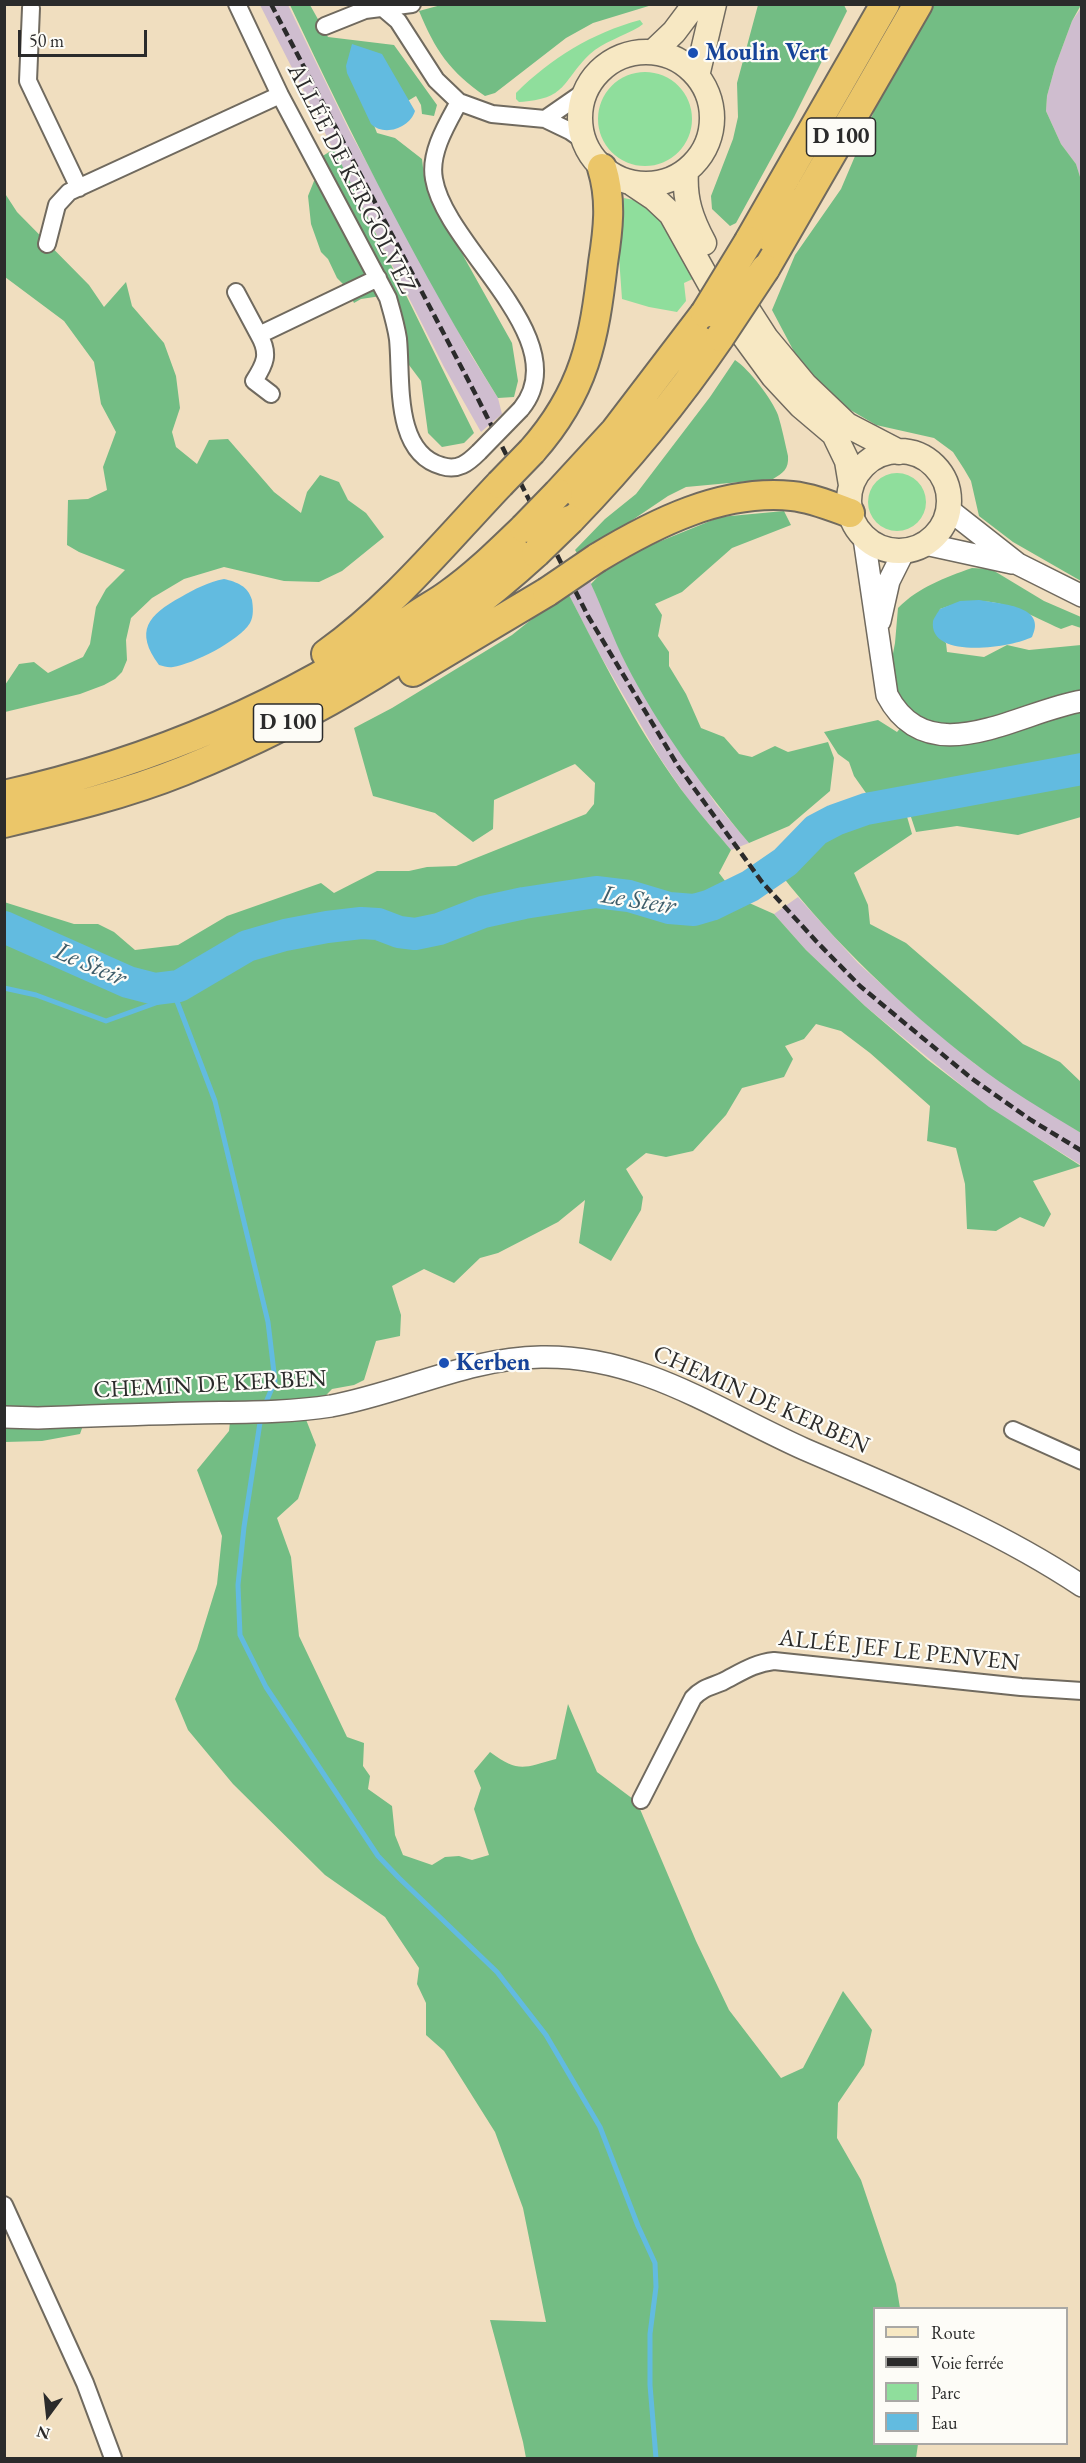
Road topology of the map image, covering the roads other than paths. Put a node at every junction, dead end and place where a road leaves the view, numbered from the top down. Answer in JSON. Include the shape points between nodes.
{"nodes":[{"id":1,"x":237,"y":4,"type":"edge"},
{"id":2,"x":412,"y":4,"type":"edge"},
{"id":3,"x":695,"y":4,"type":"edge"},
{"id":4,"x":714,"y":4,"type":"edge"},
{"id":5,"x":885,"y":4,"type":"edge"},
{"id":6,"x":918,"y":4,"type":"edge"},
{"id":7,"x":381,"y":7,"type":"edge"},
{"id":8,"x":31,"y":8,"type":"dead end"},
{"id":9,"x":325,"y":26,"type":"dead end"},
{"id":10,"x":653,"y":52,"type":"junction"},
{"id":11,"x":698,"y":76,"type":"junction"},
{"id":12,"x":584,"y":92,"type":"junction"},
{"id":13,"x":280,"y":94,"type":"junction"},
{"id":14,"x":459,"y":102,"type":"junction"},
{"id":15,"x":545,"y":119,"type":"junction"},
{"id":16,"x":583,"y":140,"type":"junction"},
{"id":17,"x":602,"y":168,"type":"junction"},
{"id":18,"x":686,"y":171,"type":"junction"},
{"id":19,"x":633,"y":183,"type":"junction"},
{"id":20,"x":79,"y":188,"type":"junction"},
{"id":21,"x":47,"y":244,"type":"dead end"},
{"id":22,"x":378,"y":279,"type":"junction"},
{"id":23,"x":236,"y":292,"type":"dead end"},
{"id":24,"x":259,"y":334,"type":"junction"},
{"id":25,"x":271,"y":394,"type":"dead end"},
{"id":26,"x":899,"y":452,"type":"junction"},
{"id":27,"x":851,"y":485,"type":"junction"},
{"id":28,"x":948,"y":509,"type":"junction"},
{"id":29,"x":850,"y":513,"type":"junction"},
{"id":30,"x":864,"y":538,"type":"junction"},
{"id":31,"x":530,"y":540,"type":"junction"},
{"id":32,"x":914,"y":548,"type":"junction"},
{"id":33,"x":1018,"y":564,"type":"junction"},
{"id":34,"x":1082,"y":596,"type":"edge"},
{"id":35,"x":878,"y":633,"type":"junction"},
{"id":36,"x":1082,"y":701,"type":"edge"},
{"id":37,"x":211,"y":730,"type":"junction"},
{"id":38,"x":182,"y":771,"type":"junction"},
{"id":39,"x":4,"y":795,"type":"edge"},
{"id":40,"x":4,"y":823,"type":"edge"},
{"id":41,"x":4,"y":1417,"type":"edge"},
{"id":42,"x":1012,"y":1430,"type":"dead end"},
{"id":43,"x":1082,"y":1461,"type":"edge"},
{"id":44,"x":1082,"y":1586,"type":"edge"},
{"id":45,"x":1082,"y":1691,"type":"edge"},
{"id":46,"x":641,"y":1800,"type":"dead end"},
{"id":47,"x":4,"y":2205,"type":"edge"},
{"id":48,"x":113,"y":2458,"type":"edge"}],
"edges":[{"from":1,"to":13,"type":"street","name":"ALLÉE DE KERGOLVEZ"},
{"from":2,"to":7,"type":"street"},
{"from":3,"to":10,"type":"main road"},
{"from":4,"to":11,"type":"main road"},
{"from":5,"to":31,"type":"highway","number":"D 100","bridge":true,"via":[[705,313],[615,431],[558,493]]},
{"from":6,"to":31,"type":"highway","number":"D 100","bridge":true,"via":[[765,269],[675,401],[570,520]]},
{"from":7,"to":9,"type":"street","via":[[356,12]]},
{"from":7,"to":14,"type":"street","via":[[406,32],[436,80]]},
{"from":8,"to":20,"type":"street","via":[[28,81]]},
{"from":10,"to":11,"type":"main road","via":[[678,60]]},
{"from":10,"to":12,"type":"main road","via":[[614,59]]},
{"from":11,"to":18,"type":"main road","via":[[709,95],[712,124],[704,150]]},
{"from":12,"to":15,"type":"street"},
{"from":12,"to":16,"type":"main road","via":[[579,124]]},
{"from":13,"to":20,"type":"street"},
{"from":13,"to":22,"type":"street","name":"ALLÉE DE KERGOLVEZ"},
{"from":14,"to":15,"type":"street","via":[[492,114]]},
{"from":14,"to":22,"type":"street","name":"ALLÉE DE KERGOLVEZ","bridge":true,"via":[[437,152],[434,182],[455,225],[517,314],[527,334],[535,377],[533,394],[521,409],[463,465],[435,464],[421,455],[411,440],[405,419],[395,322]]},
{"from":15,"to":16,"type":"street"},
{"from":16,"to":17,"type":"main road"},
{"from":17,"to":19,"type":"main road"},
{"from":17,"to":37,"type":"highway","number":"D 100","bridge":true,"via":[[608,193],[608,222],[597,311],[584,367],[561,415],[414,577],[356,632]]},
{"from":18,"to":19,"type":"main road","via":[[661,182]]},
{"from":18,"to":26,"type":"main road","via":[[686,197],[698,231],[766,338],[805,385],[848,425]]},
{"from":19,"to":27,"type":"main road","via":[[671,214],[724,309],[773,376],[834,434],[847,461]]},
{"from":20,"to":21,"type":"street","via":[[60,200]]},
{"from":22,"to":24,"type":"street"},
{"from":23,"to":24,"type":"street"},
{"from":24,"to":25,"type":"street","via":[[267,355],[254,381]]},
{"from":26,"to":27,"type":"main road","via":[[879,455],[867,462]]},
{"from":26,"to":28,"type":"main road","via":[[923,458],[935,467],[944,479]]},
{"from":27,"to":29,"type":"main road"},
{"from":28,"to":32,"type":"main road","via":[[941,529]]},
{"from":28,"to":33,"type":"street"},
{"from":29,"to":30,"type":"main road"},
{"from":29,"to":38,"type":"highway","number":"D 100","bridge":true,"via":[[791,496],[727,502],[662,522],[405,677],[318,718]]},
{"from":30,"to":32,"type":"main road","via":[[889,551]]},
{"from":30,"to":35,"type":"street"},
{"from":31,"to":37,"type":"highway","number":"D 100","via":[[497,554],[450,594],[299,688]]},
{"from":31,"to":38,"type":"highway","number":"D 100","via":[[473,609],[393,664],[294,720]]},
{"from":32,"to":33,"type":"street"},
{"from":32,"to":35,"type":"street","via":[[885,592]]},
{"from":33,"to":34,"type":"street"},
{"from":35,"to":36,"type":"street","via":[[884,681],[894,708],[911,724],[932,733],[981,731]]},
{"from":37,"to":39,"type":"highway","number":"D 100","via":[[112,767]]},
{"from":38,"to":40,"type":"highway","number":"D 100","via":[[106,797]]},
{"from":41,"to":44,"type":"street","name":"CHEMIN DE KERBEN","via":[[298,1410],[372,1397],[489,1363],[541,1357],[592,1362],[658,1378],[914,1495],[978,1526]]},
{"from":42,"to":43,"type":"street"},
{"from":45,"to":46,"type":"street","name":"ALLÉE JEF LE PENVEN","via":[[774,1660],[760,1662],[704,1688],[693,1698]]},
{"from":47,"to":48,"type":"street","via":[[85,2383]]}]}
